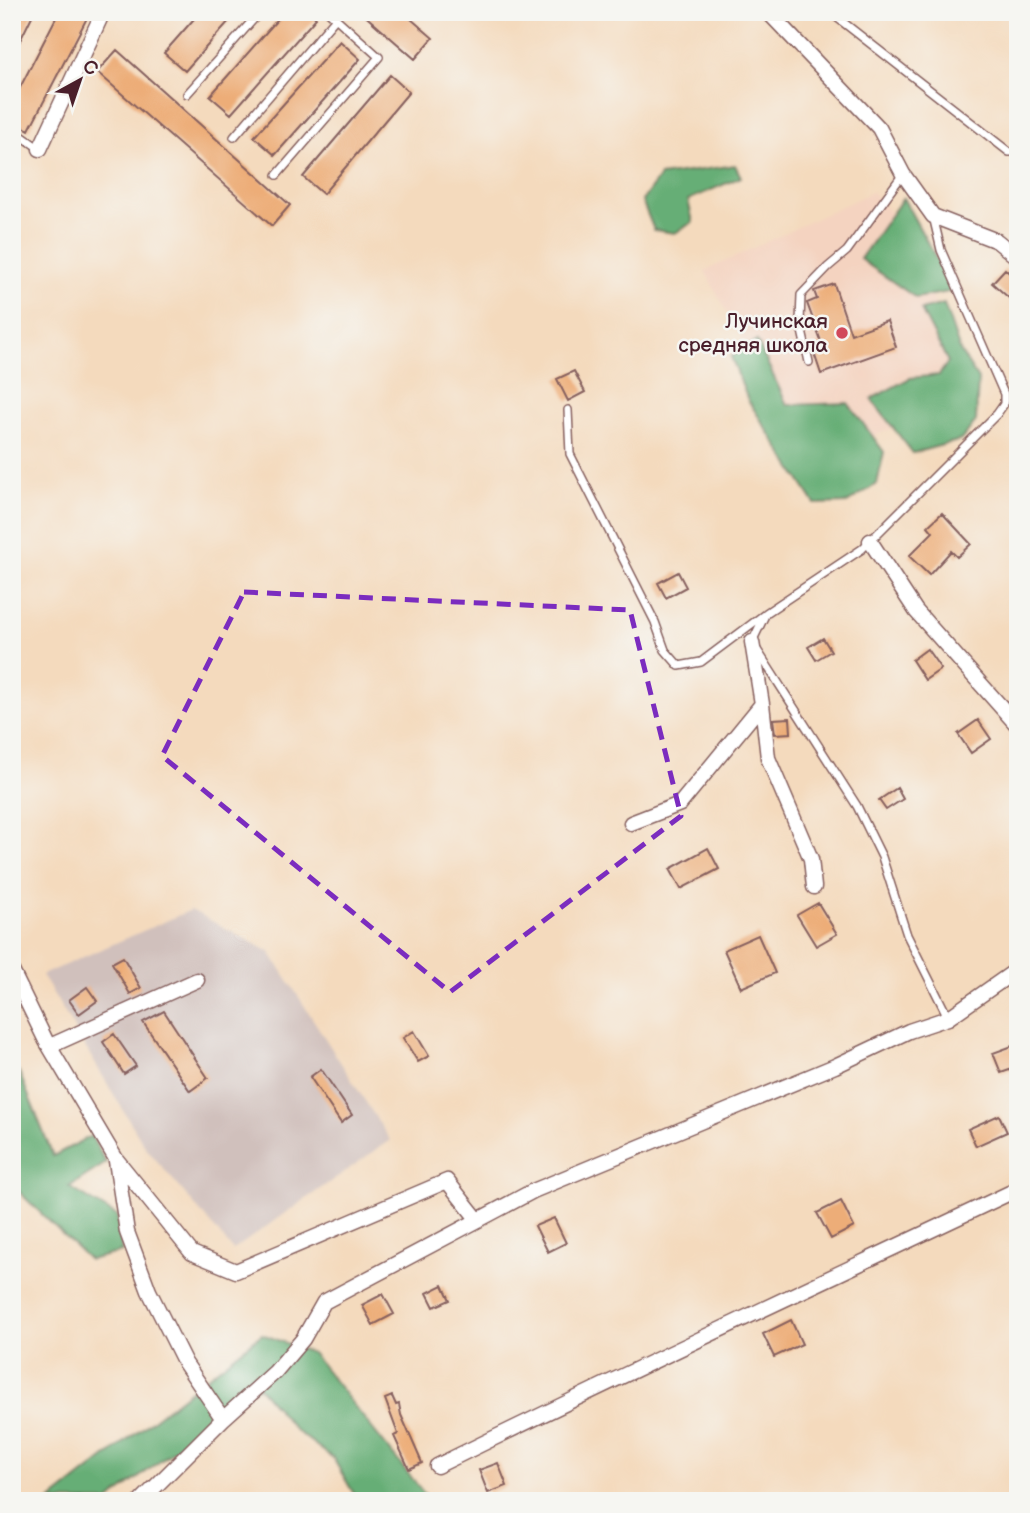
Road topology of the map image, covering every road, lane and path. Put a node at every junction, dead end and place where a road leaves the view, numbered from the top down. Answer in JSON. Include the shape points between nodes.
{"nodes":[{"id":1,"x":103,"y":12,"type":"edge"},
{"id":2,"x":260,"y":12,"type":"edge"},
{"id":3,"x":330,"y":12,"type":"edge"},
{"id":4,"x":823,"y":12,"type":"edge"},
{"id":5,"x":830,"y":12,"type":"edge"},
{"id":6,"x":770,"y":15,"type":"edge"},
{"id":7,"x":337,"y":19,"type":"junction"},
{"id":8,"x":187,"y":94,"type":"dead end"},
{"id":9,"x":12,"y":129,"type":"edge"},
{"id":10,"x":233,"y":136,"type":"dead end"},
{"id":11,"x":40,"y":149,"type":"joint"},
{"id":12,"x":1018,"y":152,"type":"edge"},
{"id":13,"x":903,"y":174,"type":"junction"},
{"id":14,"x":278,"y":175,"type":"dead end"},
{"id":15,"x":933,"y":215,"type":"junction"},
{"id":16,"x":1018,"y":258,"type":"edge"},
{"id":17,"x":809,"y":362,"type":"dead end"},
{"id":18,"x":568,"y":410,"type":"dead end"},
{"id":19,"x":870,"y":541,"type":"junction"},
{"id":20,"x":766,"y":613,"type":"junction"},
{"id":21,"x":752,"y":642,"type":"junction"},
{"id":22,"x":762,"y":704,"type":"junction"},
{"id":23,"x":1018,"y":726,"type":"edge"},
{"id":24,"x":631,"y":823,"type":"dead end"},
{"id":25,"x":814,"y":887,"type":"dead end"},
{"id":26,"x":1018,"y":969,"type":"edge"},
{"id":27,"x":12,"y":971,"type":"edge"},
{"id":28,"x":197,"y":980,"type":"dead end"},
{"id":29,"x":948,"y":1018,"type":"junction"},
{"id":30,"x":50,"y":1046,"type":"junction"},
{"id":31,"x":116,"y":1159,"type":"junction"},
{"id":32,"x":1018,"y":1189,"type":"edge"},
{"id":33,"x":478,"y":1220,"type":"junction"},
{"id":34,"x":223,"y":1419,"type":"junction"},
{"id":35,"x":437,"y":1466,"type":"dead end"},
{"id":36,"x":141,"y":1501,"type":"edge"}],
"edges":[{"from":1,"to":11,"type":"street"},
{"from":2,"to":8,"type":"lane"},
{"from":3,"to":7,"type":"lane"},
{"from":4,"to":6,"type":"lane"},
{"from":5,"to":12,"type":"lane","via":[[1009,152]]},
{"from":6,"to":13,"type":"street","via":[[879,128]]},
{"from":7,"to":10,"type":"lane"},
{"from":7,"to":14,"type":"lane","via":[[379,57]]},
{"from":9,"to":11,"type":"lane"},
{"from":13,"to":15,"type":"street"},
{"from":13,"to":17,"type":"lane","via":[[847,251],[801,295],[800,322]]},
{"from":15,"to":16,"type":"street","via":[[997,241]]},
{"from":15,"to":19,"type":"lane","via":[[941,250],[1004,404]]},
{"from":18,"to":20,"type":"lane","via":[[570,454],[665,650],[679,666],[701,662]]},
{"from":19,"to":20,"type":"lane"},
{"from":19,"to":23,"type":"street","via":[[916,611]]},
{"from":20,"to":21,"type":"lane"},
{"from":21,"to":22,"type":"street"},
{"from":21,"to":29,"type":"lane","via":[[858,806],[882,857],[907,935]]},
{"from":22,"to":24,"type":"street","via":[[680,804]]},
{"from":22,"to":25,"type":"street","via":[[768,758],[811,859]]},
{"from":26,"to":29,"type":"street"},
{"from":27,"to":30,"type":"street"},
{"from":28,"to":30,"type":"street"},
{"from":29,"to":33,"type":"street","via":[[533,1191]]},
{"from":30,"to":31,"type":"street"},
{"from":31,"to":33,"type":"street","via":[[191,1254],[236,1271],[447,1181]]},
{"from":31,"to":34,"type":"street","via":[[127,1232],[149,1291],[185,1363]]},
{"from":32,"to":35,"type":"street"},
{"from":33,"to":34,"type":"street","via":[[324,1302],[289,1356]]},
{"from":34,"to":36,"type":"street"}]}
